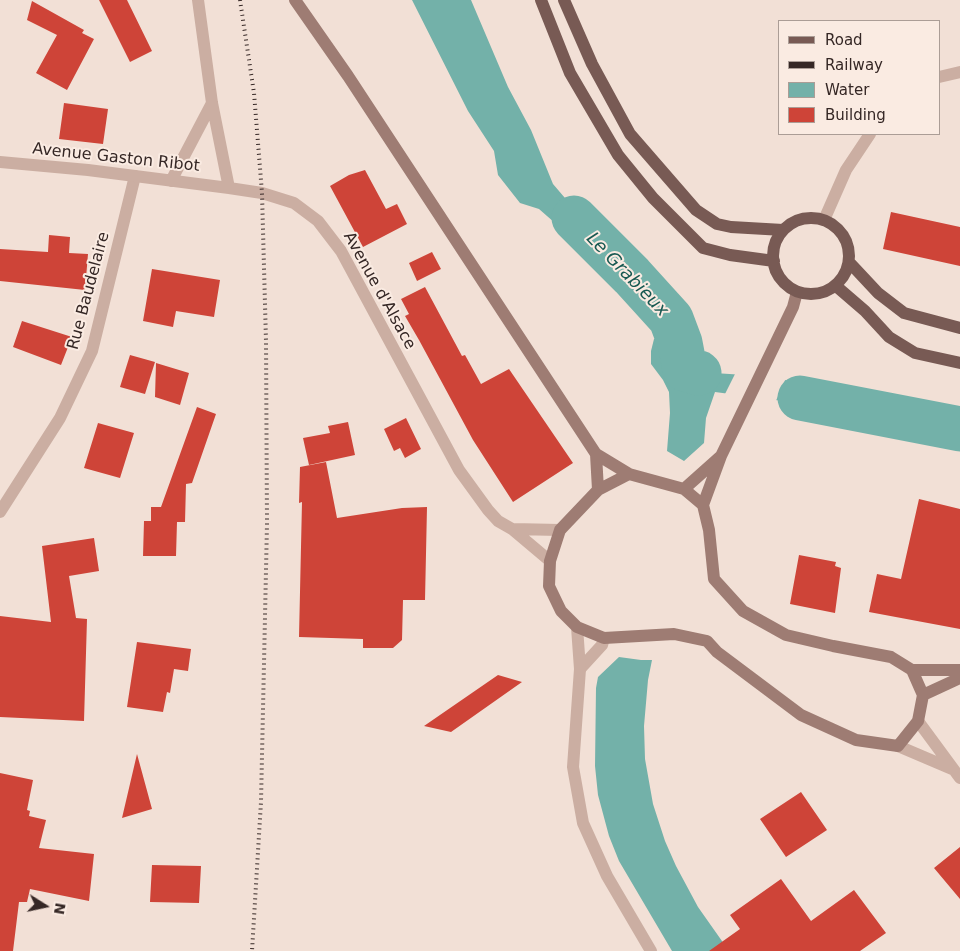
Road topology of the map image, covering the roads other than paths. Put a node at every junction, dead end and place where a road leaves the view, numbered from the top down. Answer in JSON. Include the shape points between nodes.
{"nodes":[{"id":1,"x":198,"y":0,"type":"edge"},
{"id":2,"x":295,"y":0,"type":"edge"},
{"id":3,"x":541,"y":0,"type":"edge"},
{"id":4,"x":564,"y":0,"type":"edge"},
{"id":5,"x":960,"y":72,"type":"edge"},
{"id":6,"x":940,"y":77,"type":"edge"},
{"id":7,"x":212,"y":103,"type":"junction"},
{"id":8,"x":869,"y":135,"type":"edge"},
{"id":9,"x":0,"y":162,"type":"edge"},
{"id":10,"x":135,"y":176,"type":"junction"},
{"id":11,"x":171,"y":181,"type":"junction"},
{"id":12,"x":229,"y":188,"type":"junction"},
{"id":13,"x":824,"y":220,"type":"junction"},
{"id":14,"x":783,"y":230,"type":"junction"},
{"id":15,"x":774,"y":261,"type":"junction"},
{"id":16,"x":849,"y":262,"type":"junction"},
{"id":17,"x":836,"y":286,"type":"junction"},
{"id":18,"x":797,"y":292,"type":"junction"},
{"id":19,"x":960,"y":328,"type":"edge"},
{"id":20,"x":960,"y":363,"type":"edge"},
{"id":21,"x":596,"y":454,"type":"junction"},
{"id":22,"x":721,"y":456,"type":"junction"},
{"id":23,"x":629,"y":474,"type":"junction"},
{"id":24,"x":684,"y":489,"type":"junction"},
{"id":25,"x":598,"y":490,"type":"junction"},
{"id":26,"x":703,"y":505,"type":"junction"},
{"id":27,"x":0,"y":512,"type":"edge"},
{"id":28,"x":512,"y":529,"type":"junction"},
{"id":29,"x":560,"y":530,"type":"junction"},
{"id":30,"x":550,"y":561,"type":"junction"},
{"id":31,"x":577,"y":627,"type":"junction"},
{"id":32,"x":604,"y":638,"type":"junction"},
{"id":33,"x":580,"y":668,"type":"junction"},
{"id":34,"x":912,"y":670,"type":"junction"},
{"id":35,"x":960,"y":670,"type":"edge"},
{"id":36,"x":960,"y":678,"type":"edge"},
{"id":37,"x":923,"y":694,"type":"junction"},
{"id":38,"x":918,"y":720,"type":"junction"},
{"id":39,"x":898,"y":746,"type":"junction"},
{"id":40,"x":956,"y":773,"type":"edge"},
{"id":41,"x":651,"y":951,"type":"edge"}],
"edges":[{"from":1,"to":7,"type":"street"},
{"from":2,"to":21,"type":"main road"},
{"from":3,"to":15,"type":"main road","via":[[570,73],[618,155],[653,198],[704,248]]},
{"from":4,"to":14,"type":"main road","via":[[592,64],[630,134],[696,210],[717,224]]},
{"from":5,"to":6,"type":"street"},
{"from":7,"to":11,"type":"street"},
{"from":7,"to":12,"type":"street"},
{"from":8,"to":13,"type":"street","via":[[846,170]]},
{"from":9,"to":10,"type":"street","name":"Avenue Gaston Ribot"},
{"from":10,"to":11,"type":"street","name":"Avenue Gaston Ribot"},
{"from":10,"to":27,"type":"street","name":"Rue Baudelaire","via":[[92,351],[60,418]]},
{"from":11,"to":12,"type":"street","name":"Avenue Gaston Ribot"},
{"from":12,"to":28,"type":"street","name":"Avenue d'Alsace","via":[[262,193],[294,203],[318,221],[341,251],[459,470],[498,521]]},
{"from":13,"to":14,"type":"main road","via":[[797,220]]},
{"from":13,"to":16,"type":"main road","via":[[841,232],[848,246]]},
{"from":14,"to":15,"type":"main road","via":[[777,239]]},
{"from":15,"to":18,"type":"main road","via":[[777,274],[785,285]]},
{"from":16,"to":17,"type":"main road","via":[[845,275]]},
{"from":16,"to":19,"type":"main road","via":[[878,293],[904,313]]},
{"from":17,"to":18,"type":"main road","via":[[817,294]]},
{"from":17,"to":20,"type":"main road","via":[[889,337],[916,353]]},
{"from":18,"to":22,"type":"main road","via":[[793,307]]},
{"from":21,"to":23,"type":"main road"},
{"from":21,"to":25,"type":"main road"},
{"from":22,"to":24,"type":"main road"},
{"from":22,"to":26,"type":"main road"},
{"from":23,"to":24,"type":"main road"},
{"from":23,"to":25,"type":"main road"},
{"from":24,"to":26,"type":"main road"},
{"from":25,"to":29,"type":"main road"},
{"from":26,"to":34,"type":"main road","via":[[714,579],[743,611],[786,635],[891,658]]},
{"from":28,"to":29,"type":"street"},
{"from":28,"to":30,"type":"street","name":"Avenue d'Alsace"},
{"from":29,"to":30,"type":"main road"},
{"from":30,"to":31,"type":"main road","via":[[549,586],[562,611]]},
{"from":31,"to":32,"type":"main road"},
{"from":31,"to":33,"type":"street"},
{"from":32,"to":33,"type":"street","via":[[602,645]]},
{"from":32,"to":39,"type":"main road","via":[[674,634],[707,641],[801,715],[856,740]]},
{"from":33,"to":41,"type":"street","via":[[573,767],[583,824],[607,876]]},
{"from":34,"to":35,"type":"main road"},
{"from":34,"to":37,"type":"main road"},
{"from":36,"to":37,"type":"main road"},
{"from":37,"to":38,"type":"main road"},
{"from":38,"to":39,"type":"main road"},
{"from":38,"to":40,"type":"street"},
{"from":39,"to":40,"type":"street"}]}
